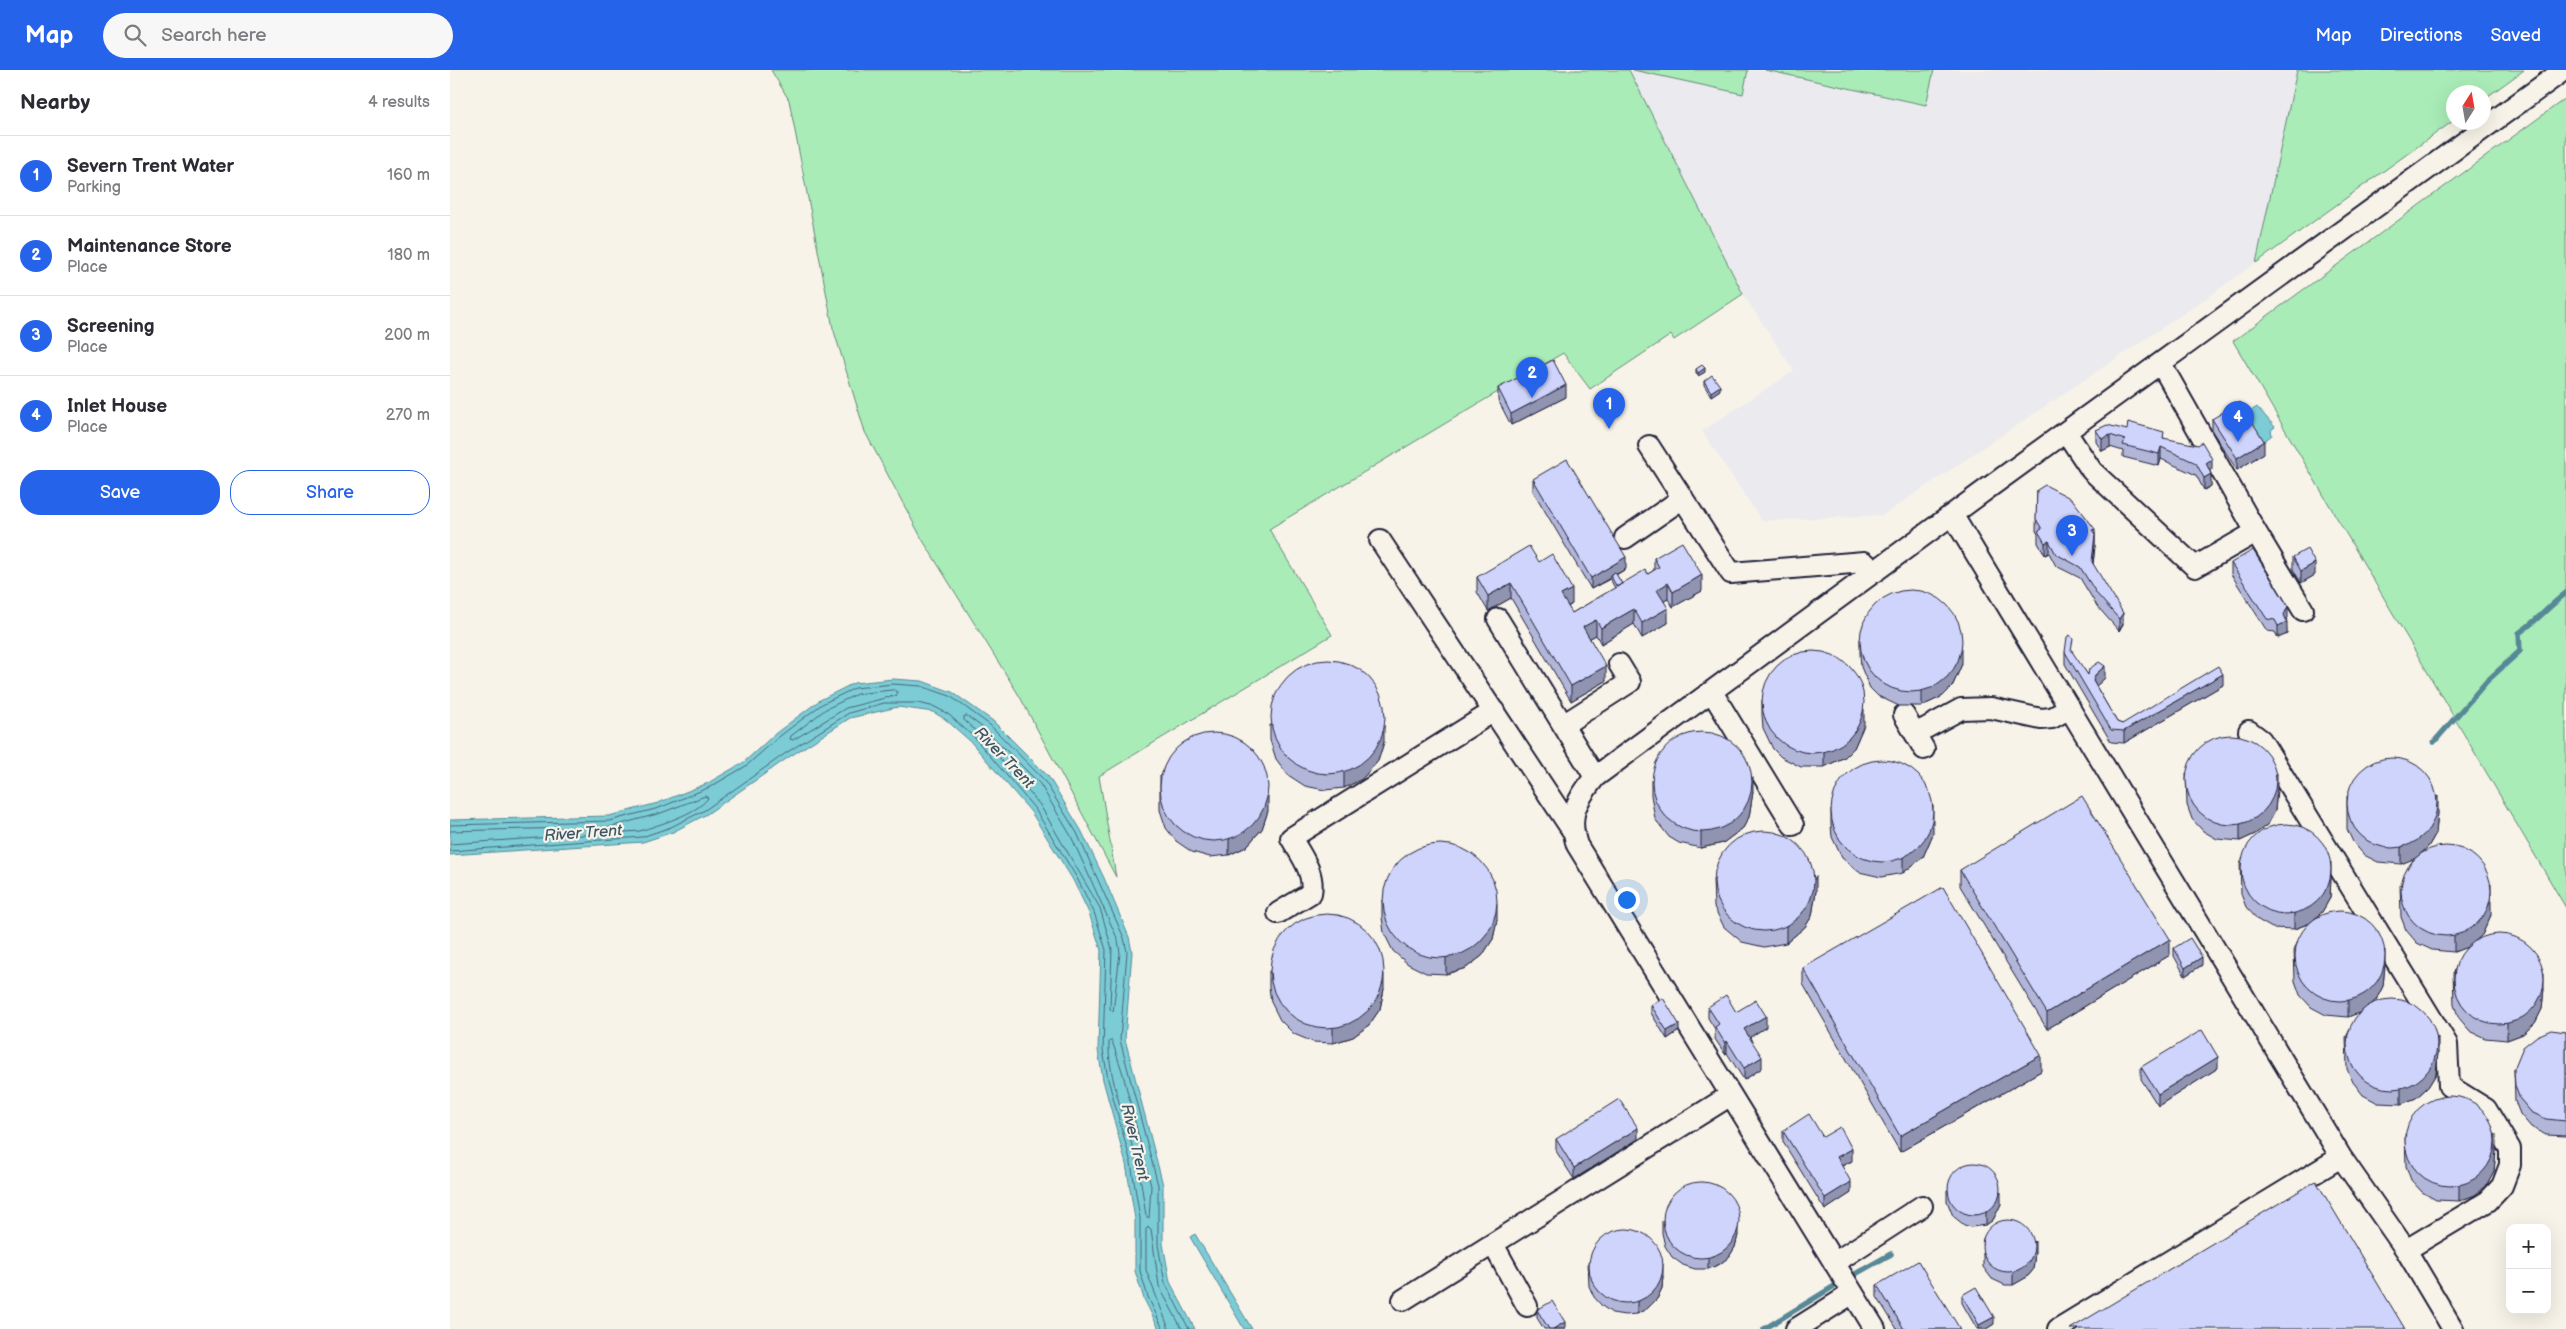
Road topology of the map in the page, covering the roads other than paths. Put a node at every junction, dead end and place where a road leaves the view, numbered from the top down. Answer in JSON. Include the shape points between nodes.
{"nodes":[{"id":1,"x":2564,"y":70,"type":"edge"},
{"id":2,"x":2161,"y":364,"type":"junction"},
{"id":3,"x":2066,"y":432,"type":"junction"},
{"id":4,"x":1649,"y":446,"type":"dead end"},
{"id":5,"x":1683,"y":498,"type":"junction"},
{"id":6,"x":1953,"y":516,"type":"junction"},
{"id":7,"x":2256,"y":532,"type":"junction"},
{"id":8,"x":1625,"y":538,"type":"dead end"},
{"id":9,"x":1380,"y":540,"type":"dead end"},
{"id":10,"x":1875,"y":572,"type":"junction"},
{"id":11,"x":2303,"y":610,"type":"dead end"},
{"id":12,"x":1498,"y":619,"type":"dead end"},
{"id":13,"x":1619,"y":664,"type":"dead end"},
{"id":14,"x":1712,"y":692,"type":"junction"},
{"id":15,"x":2070,"y":708,"type":"junction"},
{"id":16,"x":1494,"y":711,"type":"junction"},
{"id":17,"x":1904,"y":716,"type":"dead end"},
{"id":18,"x":1563,"y":725,"type":"junction"},
{"id":19,"x":2249,"y":731,"type":"dead end"},
{"id":20,"x":1595,"y":777,"type":"junction"},
{"id":21,"x":1793,"y":826,"type":"dead end"},
{"id":22,"x":1572,"y":830,"type":"junction"},
{"id":23,"x":1278,"y":913,"type":"dead end"},
{"id":24,"x":1731,"y":1095,"type":"junction"},
{"id":25,"x":2341,"y":1157,"type":"junction"},
{"id":26,"x":1922,"y":1206,"type":"dead end"},
{"id":27,"x":1493,"y":1244,"type":"junction"},
{"id":28,"x":2406,"y":1250,"type":"junction"},
{"id":29,"x":1834,"y":1263,"type":"junction"},
{"id":30,"x":1853,"y":1293,"type":"junction"},
{"id":31,"x":1403,"y":1300,"type":"dead end"},
{"id":32,"x":1527,"y":1306,"type":"dead end"},
{"id":33,"x":1796,"y":1329,"type":"edge"},
{"id":34,"x":1875,"y":1329,"type":"edge"},
{"id":35,"x":2058,"y":1329,"type":"edge"},
{"id":36,"x":2453,"y":1329,"type":"edge"}],
"edges":[{"from":1,"to":2,"type":"lane"},
{"from":2,"to":3,"type":"lane"},
{"from":2,"to":7,"type":"lane"},
{"from":3,"to":6,"type":"lane"},
{"from":3,"to":7,"type":"lane","via":[[2092,471],[2195,567]]},
{"from":4,"to":5,"type":"lane"},
{"from":5,"to":8,"type":"lane"},
{"from":5,"to":10,"type":"lane","via":[[1731,573],[1864,562]]},
{"from":6,"to":10,"type":"lane"},
{"from":6,"to":15,"type":"lane"},
{"from":7,"to":11,"type":"lane"},
{"from":9,"to":16,"type":"lane"},
{"from":10,"to":14,"type":"lane"},
{"from":12,"to":18,"type":"lane"},
{"from":13,"to":18,"type":"lane","via":[[1630,682]]},
{"from":14,"to":20,"type":"lane"},
{"from":14,"to":21,"type":"lane"},
{"from":15,"to":17,"type":"lane","via":[[2052,718],[2041,719],[1991,708],[1961,709],[1919,742]]},
{"from":15,"to":25,"type":"lane"},
{"from":16,"to":22,"type":"lane"},
{"from":16,"to":23,"type":"lane","via":[[1292,838],[1311,875],[1312,893]]},
{"from":18,"to":20,"type":"lane"},
{"from":19,"to":28,"type":"lane","via":[[2261,740],[2447,1044],[2449,1086],[2486,1109],[2510,1148],[2510,1165],[2502,1186],[2488,1201]]},
{"from":20,"to":22,"type":"lane","via":[[1575,805]]},
{"from":22,"to":24,"type":"lane","via":[[1577,845]]},
{"from":24,"to":27,"type":"lane"},
{"from":24,"to":29,"type":"lane"},
{"from":25,"to":28,"type":"lane"},
{"from":25,"to":35,"type":"lane"},
{"from":26,"to":29,"type":"lane"},
{"from":27,"to":31,"type":"lane"},
{"from":27,"to":32,"type":"lane"},
{"from":28,"to":36,"type":"lane"},
{"from":29,"to":30,"type":"lane"},
{"from":30,"to":33,"type":"lane"},
{"from":30,"to":34,"type":"lane"}]}
